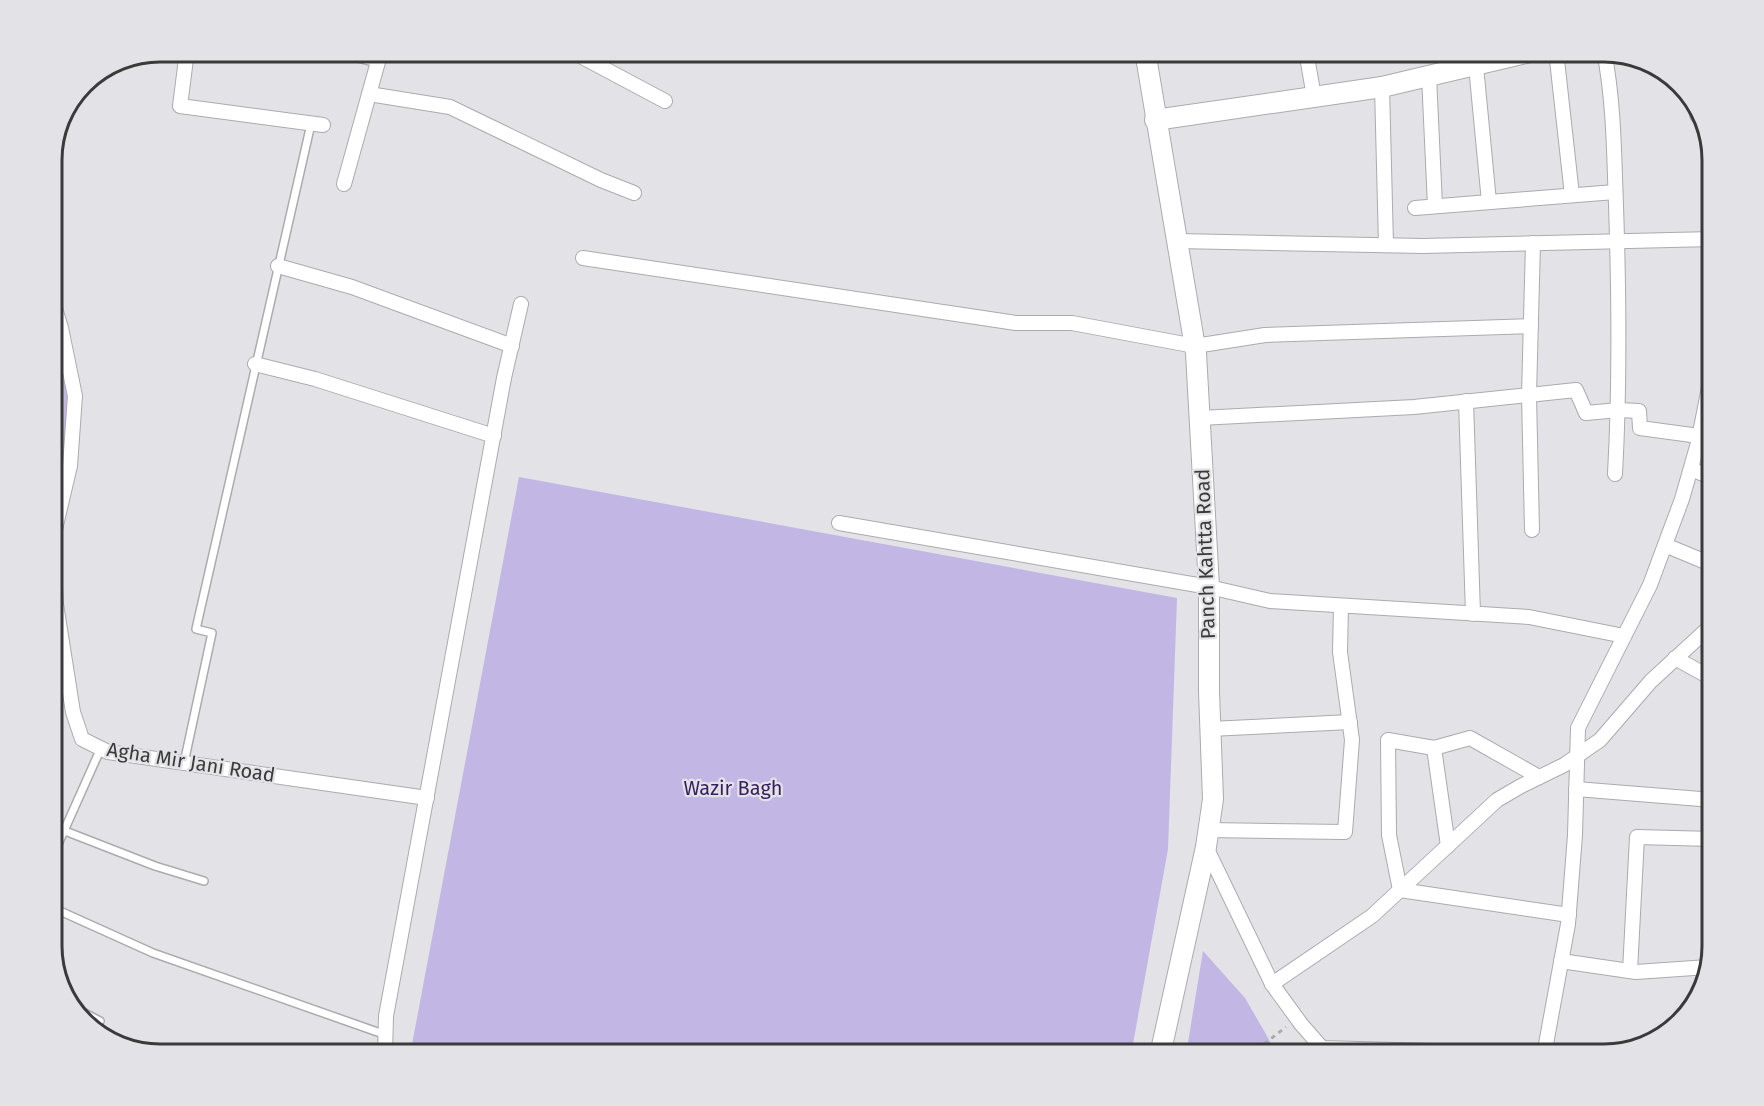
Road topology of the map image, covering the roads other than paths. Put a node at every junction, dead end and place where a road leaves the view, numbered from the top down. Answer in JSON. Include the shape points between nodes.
{"nodes":[{"id":1,"x":186,"y":62,"type":"edge"},
{"id":2,"x":379,"y":62,"type":"edge"},
{"id":3,"x":592,"y":62,"type":"edge"},
{"id":4,"x":1146,"y":62,"type":"edge"},
{"id":5,"x":1308,"y":62,"type":"edge"},
{"id":6,"x":1491,"y":62,"type":"edge"},
{"id":7,"x":1557,"y":62,"type":"edge"},
{"id":8,"x":1606,"y":62,"type":"edge"},
{"id":9,"x":1476,"y":66,"type":"junction"},
{"id":10,"x":1429,"y":76,"type":"junction"},
{"id":11,"x":1382,"y":87,"type":"junction"},
{"id":12,"x":369,"y":94,"type":"junction"},
{"id":13,"x":1314,"y":97,"type":"junction"},
{"id":14,"x":665,"y":101,"type":"dead end"},
{"id":15,"x":1155,"y":120,"type":"junction"},
{"id":16,"x":317,"y":124,"type":"joint"},
{"id":17,"x":344,"y":184,"type":"dead end"},
{"id":18,"x":1615,"y":192,"type":"junction"},
{"id":19,"x":634,"y":194,"type":"dead end"},
{"id":20,"x":1572,"y":195,"type":"junction"},
{"id":21,"x":1489,"y":202,"type":"junction"},
{"id":22,"x":1435,"y":206,"type":"junction"},
{"id":23,"x":1415,"y":208,"type":"dead end"},
{"id":24,"x":1702,"y":239,"type":"edge"},
{"id":25,"x":1178,"y":241,"type":"junction"},
{"id":26,"x":1617,"y":241,"type":"junction"},
{"id":27,"x":1533,"y":243,"type":"junction"},
{"id":28,"x":1386,"y":245,"type":"junction"},
{"id":29,"x":583,"y":258,"type":"dead end"},
{"id":30,"x":278,"y":266,"type":"junction"},
{"id":31,"x":521,"y":304,"type":"dead end"},
{"id":32,"x":1531,"y":326,"type":"junction"},
{"id":33,"x":512,"y":345,"type":"junction"},
{"id":34,"x":1195,"y":346,"type":"junction"},
{"id":35,"x":62,"y":351,"type":"edge"},
{"id":36,"x":255,"y":364,"type":"junction"},
{"id":37,"x":1529,"y":395,"type":"junction"},
{"id":38,"x":1466,"y":401,"type":"junction"},
{"id":39,"x":1619,"y":410,"type":"junction"},
{"id":40,"x":1200,"y":418,"type":"junction"},
{"id":41,"x":1702,"y":430,"type":"edge"},
{"id":42,"x":494,"y":436,"type":"junction"},
{"id":43,"x":1700,"y":436,"type":"junction"},
{"id":44,"x":1691,"y":469,"type":"junction"},
{"id":45,"x":1616,"y":474,"type":"dead end"},
{"id":46,"x":1702,"y":474,"type":"edge"},
{"id":47,"x":62,"y":500,"type":"edge"},
{"id":48,"x":839,"y":523,"type":"dead end"},
{"id":49,"x":1532,"y":530,"type":"dead end"},
{"id":50,"x":1665,"y":545,"type":"junction"},
{"id":51,"x":1702,"y":560,"type":"edge"},
{"id":52,"x":1209,"y":587,"type":"junction"},
{"id":53,"x":1341,"y":606,"type":"junction"},
{"id":54,"x":1473,"y":614,"type":"junction"},
{"id":55,"x":1702,"y":634,"type":"edge"},
{"id":56,"x":1624,"y":636,"type":"junction"},
{"id":57,"x":62,"y":642,"type":"edge"},
{"id":58,"x":1675,"y":658,"type":"junction"},
{"id":59,"x":1702,"y":673,"type":"edge"},
{"id":60,"x":1350,"y":722,"type":"junction"},
{"id":61,"x":1210,"y":729,"type":"junction"},
{"id":62,"x":1434,"y":747,"type":"junction"},
{"id":63,"x":101,"y":748,"type":"junction"},
{"id":64,"x":1576,"y":757,"type":"junction"},
{"id":65,"x":184,"y":763,"type":"junction"},
{"id":66,"x":1539,"y":777,"type":"junction"},
{"id":67,"x":1576,"y":789,"type":"junction"},
{"id":68,"x":428,"y":798,"type":"junction"},
{"id":69,"x":1702,"y":799,"type":"edge"},
{"id":70,"x":64,"y":831,"type":"junction"},
{"id":71,"x":62,"y":835,"type":"edge"},
{"id":72,"x":1207,"y":839,"type":"junction"},
{"id":73,"x":1702,"y":839,"type":"edge"},
{"id":74,"x":1448,"y":846,"type":"junction"},
{"id":75,"x":204,"y":881,"type":"dead end"},
{"id":76,"x":1400,"y":890,"type":"junction"},
{"id":77,"x":62,"y":912,"type":"edge"},
{"id":78,"x":1569,"y":915,"type":"junction"},
{"id":79,"x":1561,"y":961,"type":"junction"},
{"id":80,"x":1700,"y":967,"type":"edge"},
{"id":81,"x":1630,"y":971,"type":"junction"},
{"id":82,"x":1272,"y":984,"type":"junction"},
{"id":83,"x":90,"y":1016,"type":"edge"},
{"id":84,"x":100,"y":1021,"type":"dead end"},
{"id":85,"x":386,"y":1035,"type":"junction"},
{"id":86,"x":386,"y":1044,"type":"edge"},
{"id":87,"x":1162,"y":1044,"type":"edge"},
{"id":88,"x":1319,"y":1044,"type":"edge"},
{"id":89,"x":1546,"y":1044,"type":"edge"}],
"edges":[{"from":1,"to":16,"type":"street","via":[[180,106]]},
{"from":2,"to":12,"type":"street"},
{"from":3,"to":14,"type":"street"},
{"from":4,"to":15,"type":"street","name":"Panch Kahtta Road"},
{"from":5,"to":13,"type":"street"},
{"from":6,"to":9,"type":"street"},
{"from":7,"to":20,"type":"street"},
{"from":8,"to":18,"type":"street","via":[[1611,86]]},
{"from":9,"to":10,"type":"street"},
{"from":9,"to":21,"type":"street"},
{"from":10,"to":11,"type":"street"},
{"from":10,"to":22,"type":"street"},
{"from":11,"to":13,"type":"street"},
{"from":11,"to":28,"type":"street"},
{"from":12,"to":17,"type":"street"},
{"from":12,"to":19,"type":"street","via":[[450,107]]},
{"from":13,"to":15,"type":"street"},
{"from":15,"to":25,"type":"street","name":"Panch Kahtta Road"},
{"from":16,"to":30,"type":"lane"},
{"from":18,"to":20,"type":"street"},
{"from":18,"to":26,"type":"street"},
{"from":20,"to":21,"type":"street"},
{"from":21,"to":22,"type":"street"},
{"from":22,"to":23,"type":"street"},
{"from":24,"to":26,"type":"street"},
{"from":25,"to":28,"type":"street"},
{"from":25,"to":34,"type":"street","name":"Panch Kahtta Road"},
{"from":26,"to":27,"type":"street"},
{"from":26,"to":39,"type":"street"},
{"from":27,"to":28,"type":"street"},
{"from":27,"to":32,"type":"street"},
{"from":29,"to":34,"type":"street","via":[[1016,324],[1072,323]]},
{"from":30,"to":33,"type":"street","via":[[352,286]]},
{"from":30,"to":36,"type":"lane"},
{"from":31,"to":33,"type":"street"},
{"from":32,"to":34,"type":"street","via":[[1265,335]]},
{"from":32,"to":37,"type":"street"},
{"from":33,"to":42,"type":"street"},
{"from":34,"to":40,"type":"street","name":"Panch Kahtta Road"},
{"from":35,"to":47,"type":"street","name":"Agha Mir Jani Road","via":[[75,396],[70,466]]},
{"from":36,"to":42,"type":"street"},
{"from":36,"to":65,"type":"lane","via":[[196,629],[212,633]]},
{"from":37,"to":38,"type":"street"},
{"from":37,"to":39,"type":"street","via":[[1576,390],[1586,413]]},
{"from":37,"to":49,"type":"street"},
{"from":38,"to":40,"type":"street"},
{"from":38,"to":54,"type":"street"},
{"from":39,"to":43,"type":"street","via":[[1639,411],[1640,428]]},
{"from":39,"to":45,"type":"street"},
{"from":40,"to":52,"type":"street","name":"Panch Kahtta Road"},
{"from":41,"to":43,"type":"street"},
{"from":42,"to":68,"type":"street"},
{"from":43,"to":44,"type":"street"},
{"from":44,"to":46,"type":"street"},
{"from":44,"to":50,"type":"street"},
{"from":48,"to":52,"type":"street"},
{"from":50,"to":51,"type":"street"},
{"from":50,"to":56,"type":"street"},
{"from":52,"to":53,"type":"street","via":[[1270,601]]},
{"from":52,"to":61,"type":"street","name":"Panch Kahtta Road"},
{"from":53,"to":54,"type":"street"},
{"from":53,"to":60,"type":"street","via":[[1340,652]]},
{"from":54,"to":56,"type":"street","via":[[1529,617]]},
{"from":55,"to":58,"type":"street"},
{"from":56,"to":64,"type":"street","via":[[1578,728]]},
{"from":57,"to":63,"type":"street","name":"Agha Mir Jani Road","via":[[73,712],[82,739]]},
{"from":58,"to":59,"type":"street"},
{"from":58,"to":64,"type":"street","via":[[1600,740]]},
{"from":60,"to":61,"type":"street"},
{"from":60,"to":72,"type":"street","via":[[1345,832]]},
{"from":61,"to":72,"type":"street","name":"Panch Kahtta Road","via":[[1213,799]]},
{"from":62,"to":66,"type":"street","via":[[1470,738]]},
{"from":62,"to":74,"type":"street"},
{"from":62,"to":76,"type":"street","via":[[1388,740],[1389,835]]},
{"from":63,"to":65,"type":"street","name":"Agha Mir Jani Road"},
{"from":63,"to":70,"type":"lane"},
{"from":64,"to":66,"type":"street"},
{"from":64,"to":67,"type":"street"},
{"from":65,"to":68,"type":"street","name":"Agha Mir Jani Road"},
{"from":66,"to":74,"type":"street","via":[[1497,800]]},
{"from":67,"to":69,"type":"street"},
{"from":67,"to":78,"type":"street"},
{"from":68,"to":85,"type":"street","via":[[386,1016]]},
{"from":70,"to":71,"type":"lane"},
{"from":70,"to":75,"type":"lane"},
{"from":72,"to":82,"type":"street"},
{"from":72,"to":87,"type":"street","name":"Panch Kahtta Road"},
{"from":73,"to":81,"type":"street","via":[[1637,837]]},
{"from":74,"to":76,"type":"street"},
{"from":76,"to":78,"type":"street"},
{"from":76,"to":82,"type":"street","via":[[1372,916]]},
{"from":77,"to":85,"type":"lane","via":[[153,953]]},
{"from":78,"to":79,"type":"street"},
{"from":79,"to":81,"type":"street"},
{"from":79,"to":89,"type":"street"},
{"from":80,"to":81,"type":"street"},
{"from":82,"to":88,"type":"street"},
{"from":83,"to":84,"type":"lane"},
{"from":85,"to":86,"type":"street"}]}
